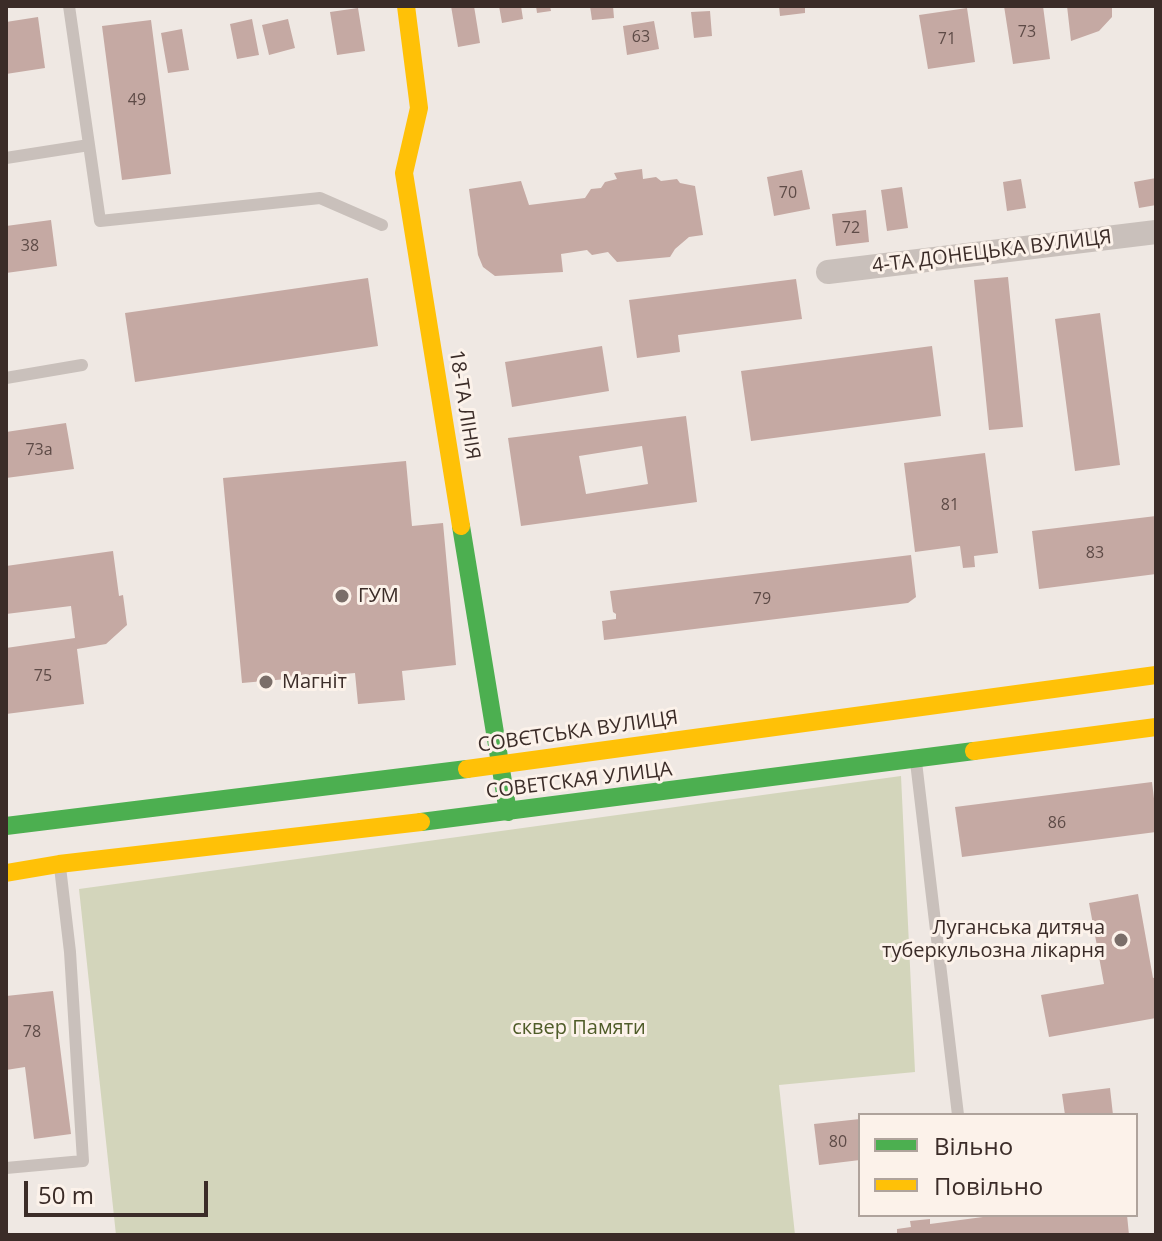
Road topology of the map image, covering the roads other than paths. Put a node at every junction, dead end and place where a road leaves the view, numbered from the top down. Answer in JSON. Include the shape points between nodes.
{"nodes":[{"id":1,"x":69,"y":6,"type":"edge"},
{"id":2,"x":406,"y":6,"type":"edge"},
{"id":3,"x":89,"y":145,"type":"junction"},
{"id":4,"x":6,"y":158,"type":"edge"},
{"id":5,"x":382,"y":225,"type":"dead end"},
{"id":6,"x":1156,"y":232,"type":"edge"},
{"id":7,"x":828,"y":272,"type":"dead end"},
{"id":8,"x":82,"y":365,"type":"dead end"},
{"id":9,"x":6,"y":378,"type":"edge"},
{"id":10,"x":1156,"y":675,"type":"edge"},
{"id":11,"x":1156,"y":727,"type":"edge"},
{"id":12,"x":916,"y":759,"type":"junction"},
{"id":13,"x":500,"y":765,"type":"junction"},
{"id":14,"x":508,"y":812,"type":"junction"},
{"id":15,"x":6,"y":826,"type":"edge"},
{"id":16,"x":59,"y":864,"type":"junction"},
{"id":17,"x":6,"y":873,"type":"edge"},
{"id":18,"x":958,"y":1113,"type":"edge"},
{"id":19,"x":6,"y":1168,"type":"edge"}],
"edges":[{"from":1,"to":3,"type":"lane"},
{"from":2,"to":13,"type":"main road","name":"18-ТА ЛІНІЯ","via":[[419,108],[404,173]]},
{"from":3,"to":4,"type":"lane"},
{"from":3,"to":5,"type":"lane","via":[[100,221],[320,198]]},
{"from":6,"to":7,"type":"street","name":"4-ТА ДОНЕЦЬКА ВУЛИЦЯ"},
{"from":8,"to":9,"type":"lane"},
{"from":10,"to":13,"type":"main road","name":"СОВЄТСЬКА ВУЛИЦЯ"},
{"from":11,"to":12,"type":"main road","name":"СОВЕТСКАЯ УЛИЦА"},
{"from":12,"to":14,"type":"main road","name":"СОВЕТСКАЯ УЛИЦА"},
{"from":12,"to":18,"type":"lane"},
{"from":13,"to":14,"type":"main road","name":"18-ТА ЛІНІЯ"},
{"from":13,"to":15,"type":"main road","name":"СОВЄТСЬКА ВУЛИЦЯ"},
{"from":14,"to":16,"type":"main road","name":"СОВЕТСКАЯ УЛИЦА"},
{"from":16,"to":17,"type":"main road","name":"СОВЕТСКАЯ УЛИЦА"},
{"from":16,"to":19,"type":"lane","via":[[83,1161]]}]}
